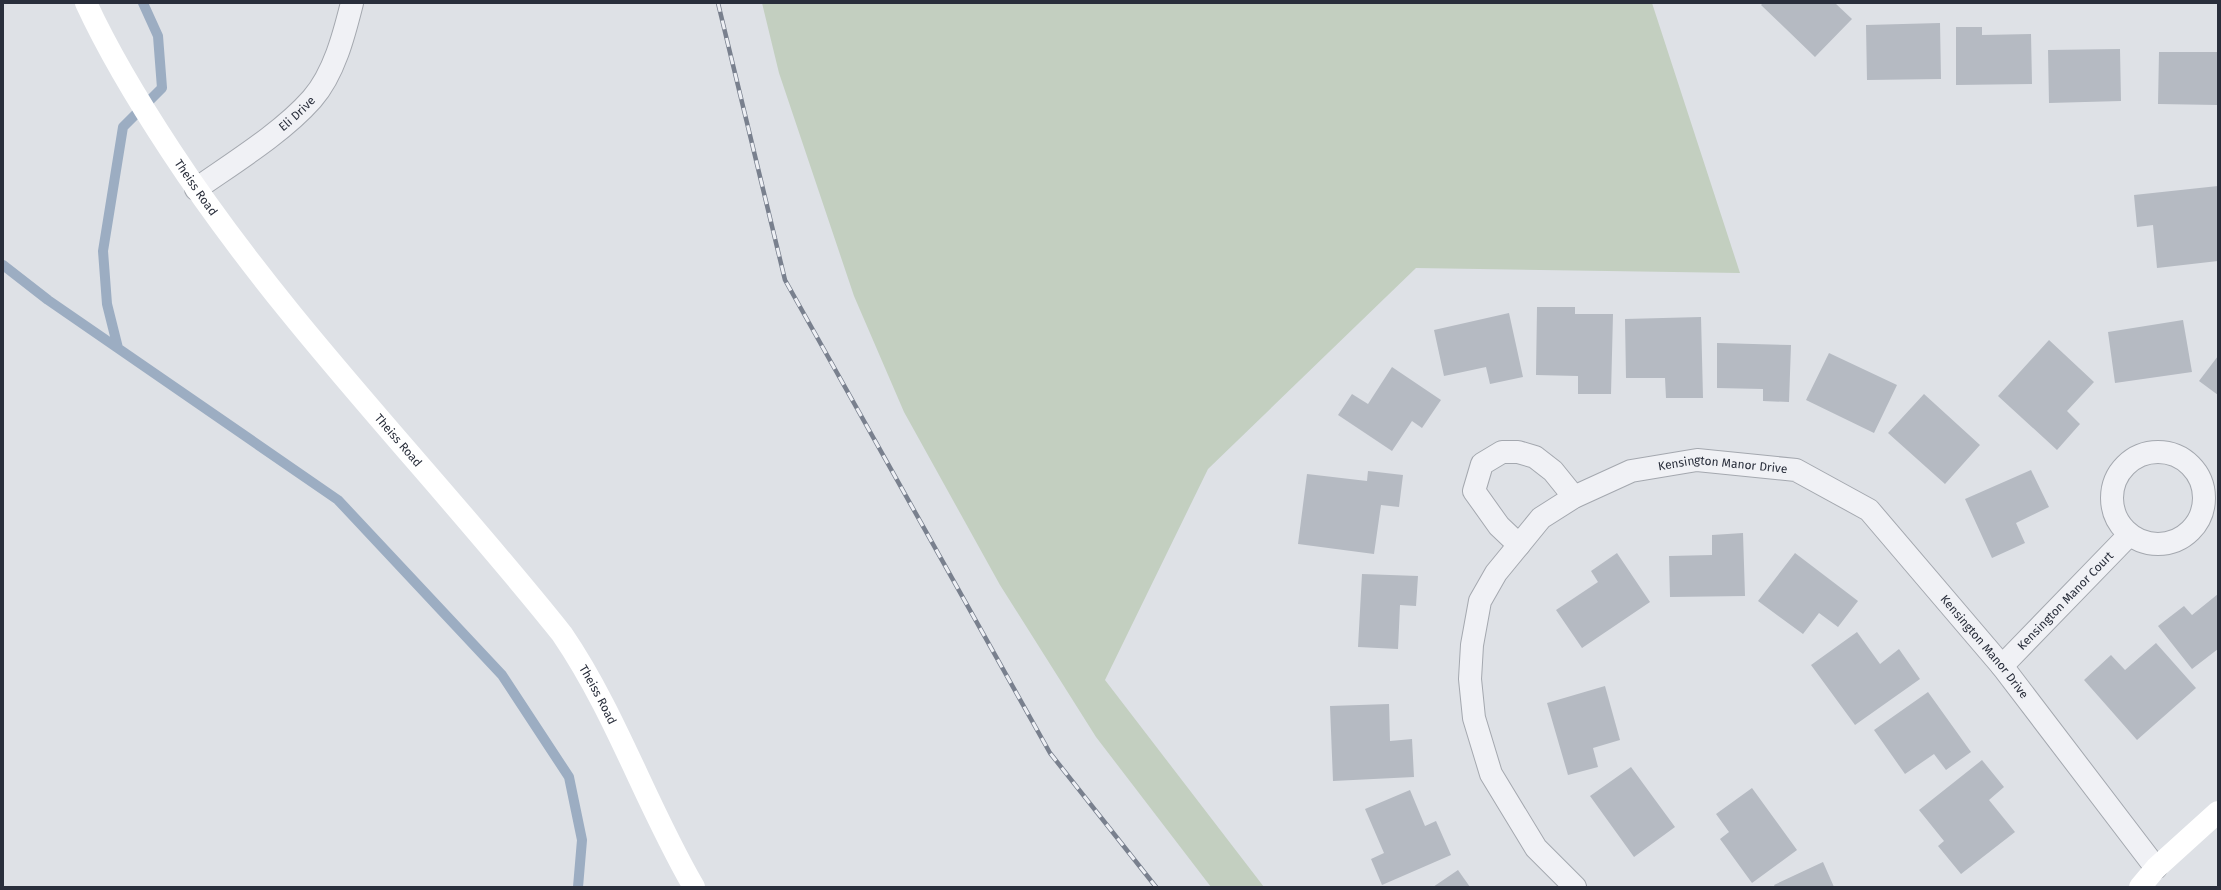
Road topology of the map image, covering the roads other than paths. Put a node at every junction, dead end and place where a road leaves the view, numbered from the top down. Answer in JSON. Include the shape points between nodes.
{"nodes":[{"id":1,"x":86,"y":3,"type":"edge"},
{"id":2,"x":352,"y":3,"type":"edge"},
{"id":3,"x":196,"y":189,"type":"junction"},
{"id":4,"x":1574,"y":497,"type":"junction"},
{"id":5,"x":2129,"y":534,"type":"junction"},
{"id":6,"x":1519,"y":545,"type":"junction"},
{"id":7,"x":2002,"y":666,"type":"junction"},
{"id":8,"x":2218,"y":812,"type":"edge"},
{"id":9,"x":2156,"y":868,"type":"junction"},
{"id":10,"x":694,"y":887,"type":"edge"},
{"id":11,"x":1575,"y":887,"type":"edge"},
{"id":12,"x":2140,"y":887,"type":"edge"}],
"edges":[{"from":1,"to":3,"type":"street","name":"Theiss Road","via":[[132,91]]},
{"from":2,"to":3,"type":"street","name":"Eli Drive","via":[[332,67],[313,98],[254,148]]},
{"from":3,"to":10,"type":"street","name":"Theiss Road","via":[[294,318],[562,634],[586,669],[608,711],[653,811]]},
{"from":4,"to":6,"type":"street","name":"Kensington Manor Drive","via":[[1541,518]]},
{"from":4,"to":6,"type":"street","via":[[1553,471],[1535,457],[1518,452],[1502,452],[1482,464],[1474,491],[1499,526]]},
{"from":4,"to":7,"type":"street","name":"Kensington Manor Drive","via":[[1631,471],[1697,460],[1796,470],[1869,510]]},
{"from":5,"to":5,"type":"street","via":[[2118,523],[2112,507],[2112,491],[2117,476],[2127,464],[2140,455],[2156,452],[2172,454],[2187,461],[2198,473],[2204,487],[2205,502],[2202,516],[2195,528],[2184,538],[2156,545],[2142,542]]},
{"from":5,"to":7,"type":"street","name":"Kensington Manor Court"},
{"from":6,"to":11,"type":"street","name":"Kensington Manor Drive","via":[[1496,573],[1480,601],[1472,645],[1470,679],[1474,718],[1491,774],[1536,848]]},
{"from":7,"to":9,"type":"street","name":"Kensington Manor Drive"},
{"from":8,"to":9,"type":"street"},
{"from":9,"to":12,"type":"street"}]}
